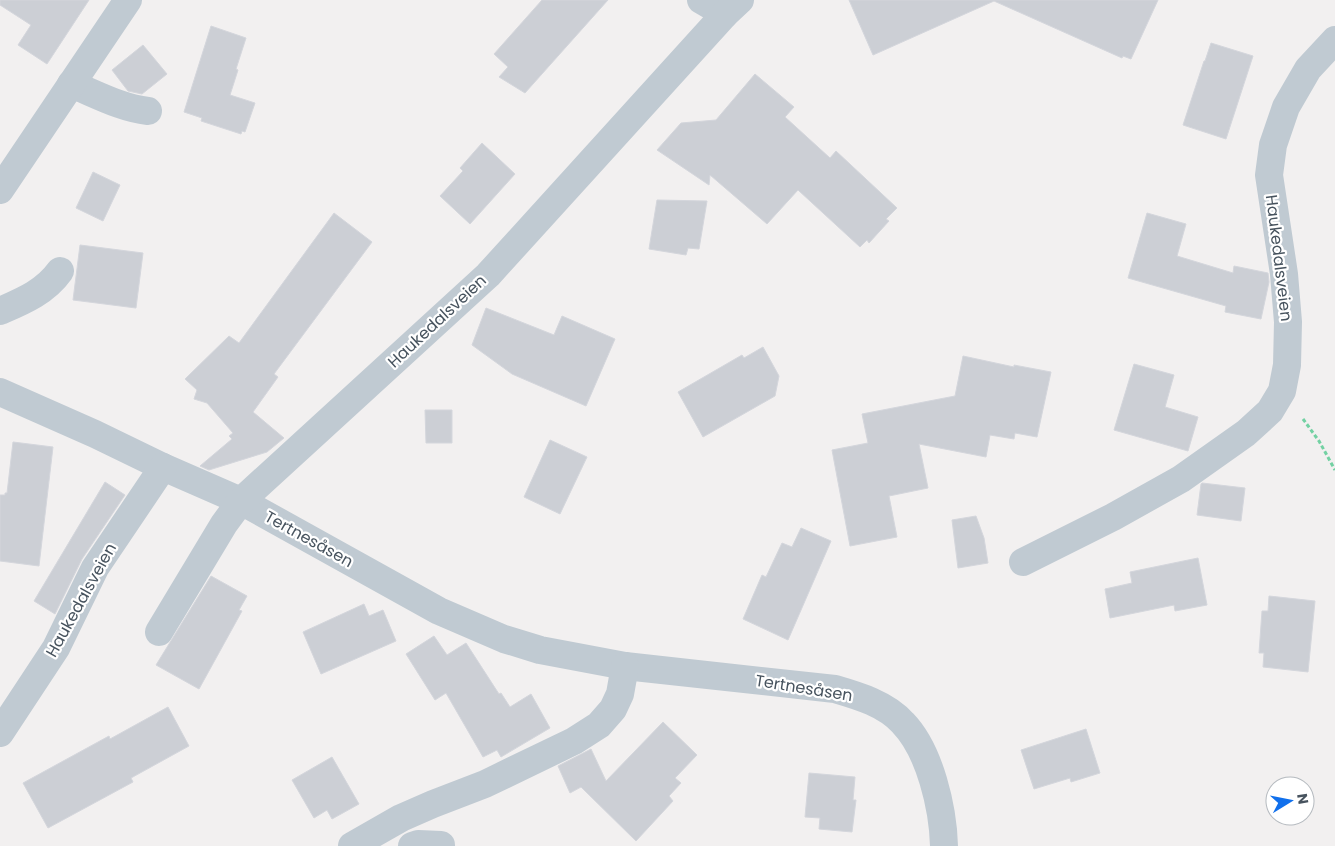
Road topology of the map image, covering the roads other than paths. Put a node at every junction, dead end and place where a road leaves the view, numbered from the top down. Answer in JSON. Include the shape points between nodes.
{"nodes":[{"id":1,"x":128,"y":0,"type":"edge"},
{"id":2,"x":701,"y":0,"type":"edge"},
{"id":3,"x":733,"y":7,"type":"edge"},
{"id":4,"x":1335,"y":40,"type":"edge"},
{"id":5,"x":71,"y":84,"type":"junction"},
{"id":6,"x":148,"y":111,"type":"dead end"},
{"id":7,"x":0,"y":190,"type":"edge"},
{"id":8,"x":60,"y":271,"type":"dead end"},
{"id":9,"x":0,"y":311,"type":"edge"},
{"id":10,"x":0,"y":392,"type":"edge"},
{"id":11,"x":163,"y":467,"type":"junction"},
{"id":12,"x":241,"y":501,"type":"junction"},
{"id":13,"x":1023,"y":562,"type":"dead end"},
{"id":14,"x":159,"y":632,"type":"dead end"},
{"id":15,"x":625,"y":666,"type":"junction"},
{"id":16,"x":0,"y":733,"type":"edge"},
{"id":17,"x":441,"y":845,"type":"edge"},
{"id":18,"x":352,"y":846,"type":"edge"},
{"id":19,"x":412,"y":846,"type":"edge"},
{"id":20,"x":944,"y":846,"type":"edge"}],
"edges":[{"from":1,"to":5,"type":"street"},
{"from":2,"to":3,"type":"street","name":"Haukedalsveien"},
{"from":3,"to":12,"type":"street","name":"Haukedalsveien","via":[[488,275]]},
{"from":4,"to":13,"type":"street","name":"Haukedalsveien","via":[[1308,69],[1286,107],[1273,145],[1269,175],[1288,322],[1287,365],[1282,391],[1270,412],[1181,479]]},
{"from":5,"to":6,"type":"street","via":[[114,102]]},
{"from":5,"to":7,"type":"street"},
{"from":8,"to":9,"type":"street","via":[[52,283],[33,296]]},
{"from":10,"to":11,"type":"street","name":"Tertnesåsen"},
{"from":11,"to":12,"type":"street","name":"Tertnesåsen"},
{"from":11,"to":16,"type":"street","name":"Haukedalsveien","via":[[96,568],[56,648]]},
{"from":12,"to":14,"type":"street","name":"Haukedalsveien"},
{"from":12,"to":15,"type":"street","name":"Tertnesåsen","via":[[456,619],[540,650]]},
{"from":15,"to":18,"type":"street","via":[[620,694],[613,709],[599,725],[485,784],[401,818]]},
{"from":15,"to":20,"type":"street","name":"Tertnesåsen","via":[[835,690],[861,697],[883,708],[903,722],[929,768],[940,806]]},
{"from":17,"to":19,"type":"street"}]}
